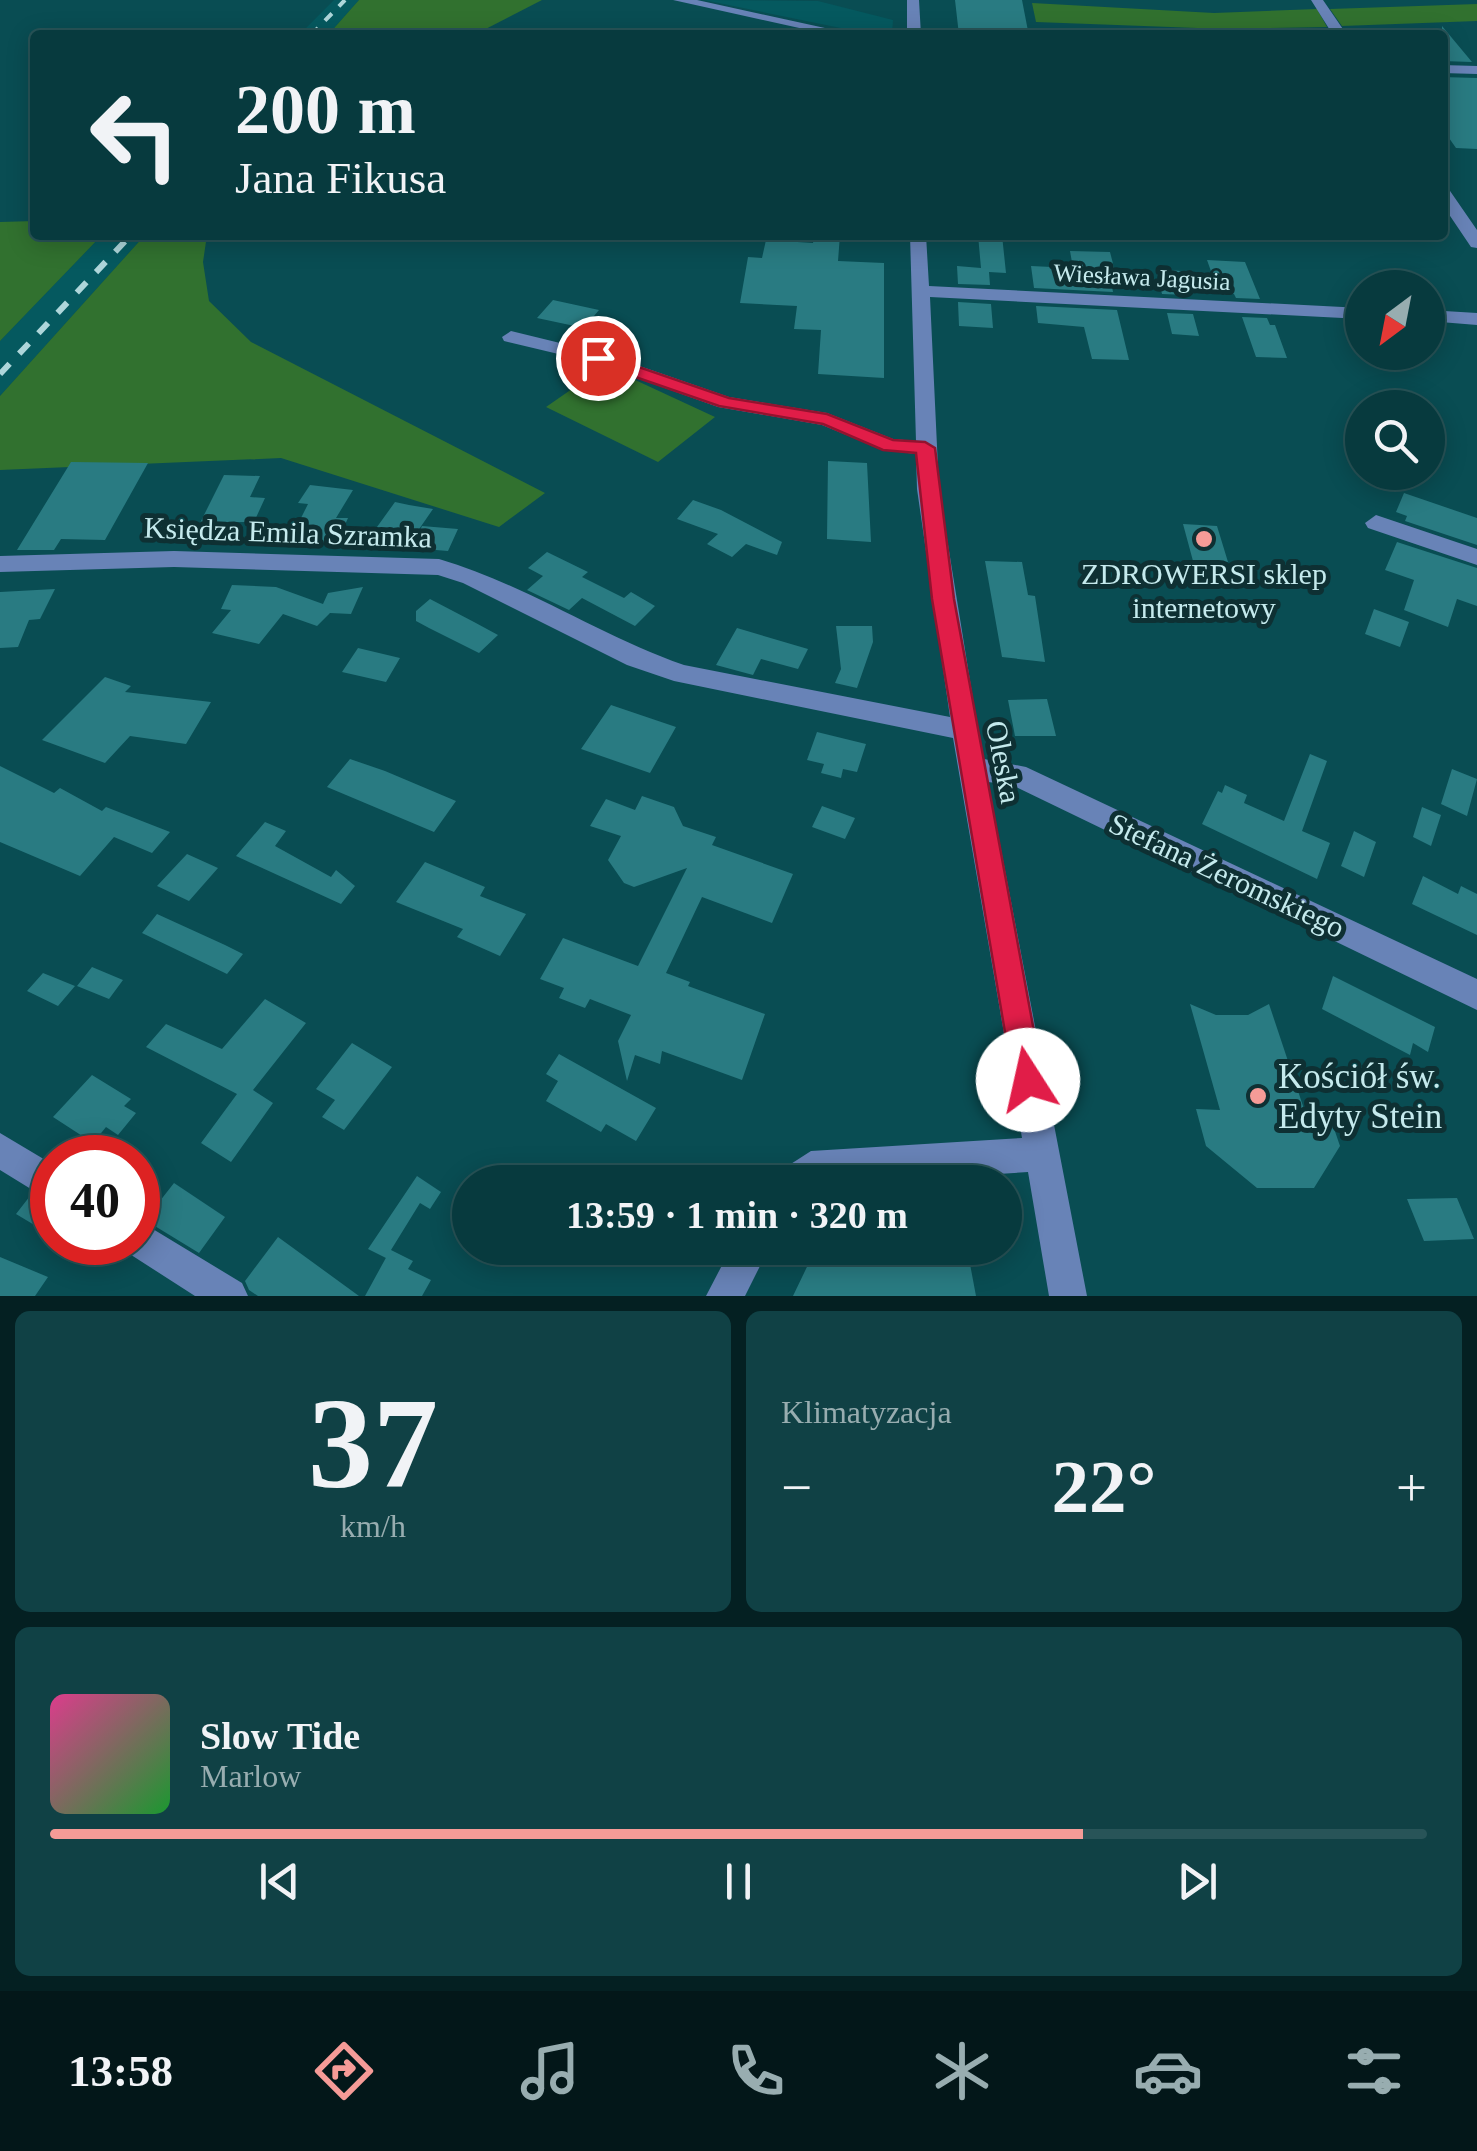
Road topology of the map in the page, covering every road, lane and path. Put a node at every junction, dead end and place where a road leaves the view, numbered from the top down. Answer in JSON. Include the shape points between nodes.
{"nodes":[{"id":1,"x":679,"y":0,"type":"edge"},
{"id":2,"x":913,"y":0,"type":"edge"},
{"id":3,"x":1317,"y":0,"type":"edge"},
{"id":4,"x":826,"y":30,"type":"edge"},
{"id":5,"x":914,"y":30,"type":"edge"},
{"id":6,"x":1337,"y":30,"type":"edge"},
{"id":7,"x":1448,"y":69,"type":"edge"},
{"id":8,"x":1477,"y":70,"type":"edge"},
{"id":9,"x":1448,"y":200,"type":"edge"},
{"id":10,"x":918,"y":240,"type":"edge"},
{"id":11,"x":1477,"y":244,"type":"edge"},
{"id":12,"x":920,"y":291,"type":"junction"},
{"id":13,"x":1345,"y":312,"type":"edge"},
{"id":14,"x":1445,"y":317,"type":"edge"},
{"id":15,"x":1477,"y":319,"type":"edge"},
{"id":16,"x":510,"y":338,"type":"dead end"},
{"id":17,"x":925,"y":448,"type":"junction"},
{"id":18,"x":1376,"y":524,"type":"dead end"},
{"id":19,"x":1477,"y":558,"type":"edge"},
{"id":20,"x":0,"y":564,"type":"edge"},
{"id":21,"x":965,"y":730,"type":"junction"},
{"id":22,"x":973,"y":768,"type":"junction"},
{"id":23,"x":1477,"y":995,"type":"edge"},
{"id":24,"x":0,"y":1150,"type":"edge"},
{"id":25,"x":1041,"y":1154,"type":"junction"},
{"id":26,"x":872,"y":1165,"type":"edge"},
{"id":27,"x":30,"y":1170,"type":"edge"},
{"id":28,"x":160,"y":1252,"type":"edge"},
{"id":29,"x":742,"y":1265,"type":"edge"},
{"id":30,"x":229,"y":1296,"type":"edge"},
{"id":31,"x":725,"y":1296,"type":"edge"},
{"id":32,"x":1068,"y":1296,"type":"edge"}],
"edges":[{"from":1,"to":4,"type":"street"},
{"from":2,"to":5,"type":"street"},
{"from":3,"to":6,"type":"street"},
{"from":7,"to":8,"type":"street"},
{"from":9,"to":11,"type":"street"},
{"from":10,"to":12,"type":"street","name":"Oleska"},
{"from":12,"to":13,"type":"street","name":"Wiesława Jagusia"},
{"from":12,"to":17,"type":"street","name":"Oleska"},
{"from":14,"to":15,"type":"street"},
{"from":16,"to":17,"type":"street","via":[[598,358],[725,402],[827,419],[890,446]]},
{"from":17,"to":21,"type":"street","name":"Oleska"},
{"from":18,"to":19,"type":"street"},
{"from":20,"to":21,"type":"street","name":"Księdza Emila Szramka","via":[[174,559],[439,568],[683,674]]},
{"from":21,"to":22,"type":"street","name":"Oleska"},
{"from":22,"to":23,"type":"street","name":"Stefana Żeromskiego","via":[[1016,775]]},
{"from":22,"to":25,"type":"street","name":"Oleska"},
{"from":24,"to":27,"type":"street"},
{"from":25,"to":26,"type":"street"},
{"from":25,"to":32,"type":"street","name":"Oleska"},
{"from":28,"to":30,"type":"street"},
{"from":29,"to":31,"type":"street"}]}
